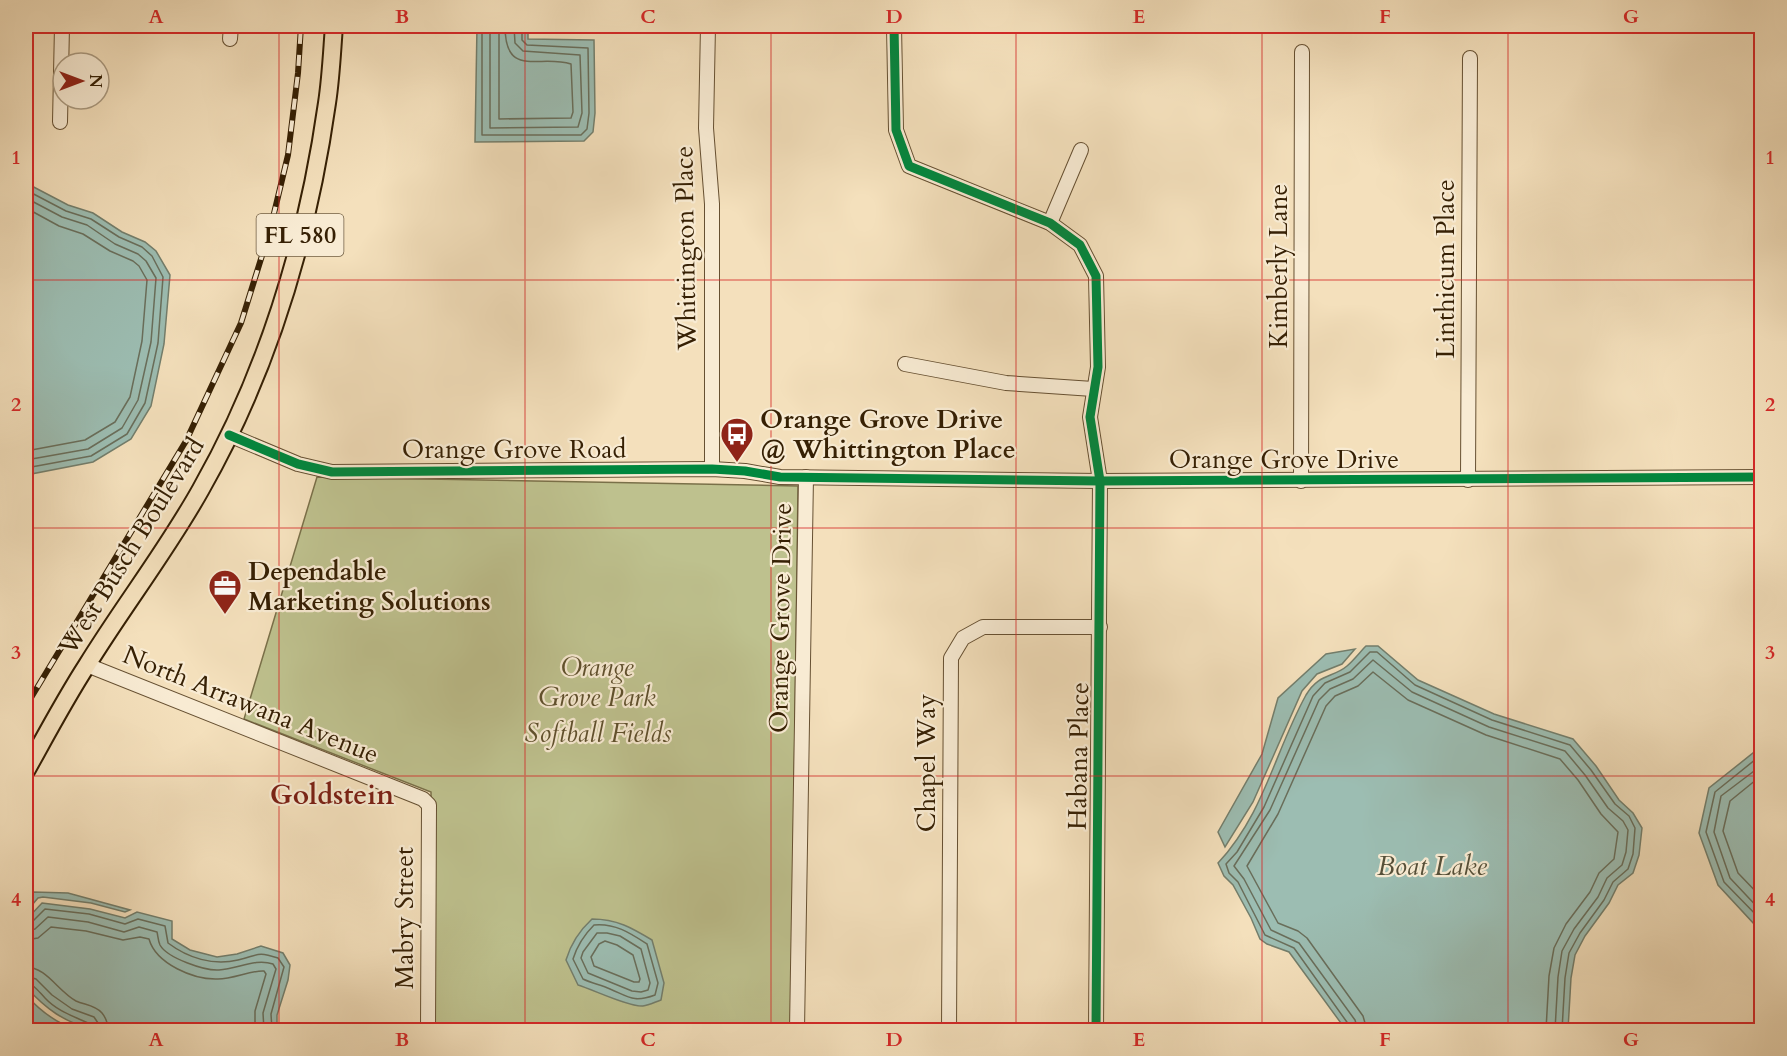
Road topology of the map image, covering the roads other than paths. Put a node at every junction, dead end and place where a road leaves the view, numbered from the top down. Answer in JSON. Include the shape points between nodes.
{"nodes":[{"id":1,"x":62,"y":26,"type":"edge"},
{"id":2,"x":334,"y":26,"type":"edge"},
{"id":3,"x":708,"y":26,"type":"edge"},
{"id":4,"x":894,"y":26,"type":"edge"},
{"id":5,"x":1302,"y":52,"type":"dead end"},
{"id":6,"x":1470,"y":58,"type":"dead end"},
{"id":7,"x":60,"y":122,"type":"dead end"},
{"id":8,"x":1081,"y":150,"type":"dead end"},
{"id":9,"x":1050,"y":223,"type":"junction"},
{"id":10,"x":905,"y":364,"type":"dead end"},
{"id":11,"x":1093,"y":388,"type":"junction"},
{"id":12,"x":230,"y":435,"type":"junction"},
{"id":13,"x":712,"y":469,"type":"junction"},
{"id":14,"x":806,"y":477,"type":"junction"},
{"id":15,"x":1761,"y":477,"type":"edge"},
{"id":16,"x":1468,"y":480,"type":"junction"},
{"id":17,"x":1100,"y":481,"type":"junction"},
{"id":18,"x":1301,"y":481,"type":"junction"},
{"id":19,"x":1100,"y":627,"type":"junction"},
{"id":20,"x":87,"y":665,"type":"junction"},
{"id":21,"x":26,"y":771,"type":"edge"},
{"id":22,"x":429,"y":805,"type":"joint"},
{"id":23,"x":428,"y":1030,"type":"edge"},
{"id":24,"x":797,"y":1030,"type":"edge"},
{"id":25,"x":949,"y":1030,"type":"edge"},
{"id":26,"x":1096,"y":1030,"type":"edge"}],
"edges":[{"from":1,"to":7,"type":"street"},
{"from":2,"to":12,"type":"main road","name":"West Busch Boulevard","number":"FL 580","via":[[328,101],[301,234],[282,304]]},
{"from":3,"to":13,"type":"street","name":"Whittington Place"},
{"from":4,"to":9,"type":"street","name":"Habana Place","via":[[896,130],[909,166]]},
{"from":5,"to":18,"type":"street","name":"Kimberly Lane"},
{"from":6,"to":16,"type":"street","name":"Linthicum Place"},
{"from":8,"to":9,"type":"street"},
{"from":9,"to":11,"type":"street","name":"Habana Place","via":[[1080,245],[1096,276],[1098,367]]},
{"from":10,"to":11,"type":"street","via":[[1006,383]]},
{"from":11,"to":17,"type":"street","name":"Habana Place","via":[[1090,417]]},
{"from":12,"to":13,"type":"street","name":"Orange Grove Road","via":[[298,464],[332,472]]},
{"from":12,"to":20,"type":"main road","name":"West Busch Boulevard","number":"FL 580","via":[[165,550]]},
{"from":13,"to":14,"type":"street","name":"Orange Grove Road"},
{"from":14,"to":17,"type":"street","name":"Orange Grove Drive"},
{"from":14,"to":24,"type":"street","name":"Orange Grove Drive"},
{"from":15,"to":16,"type":"street","name":"Orange Grove Drive"},
{"from":16,"to":18,"type":"street","name":"Orange Grove Drive"},
{"from":17,"to":18,"type":"street","name":"Orange Grove Drive"},
{"from":17,"to":19,"type":"street","name":"Habana Place"},
{"from":19,"to":25,"type":"street","name":"Chapel Way","via":[[982,627],[963,638],[951,658]]},
{"from":19,"to":26,"type":"street","name":"Habana Place"},
{"from":20,"to":21,"type":"main road","name":"West Busch Boulevard","number":"FL 580"},
{"from":20,"to":22,"type":"street","name":"North Arrawana Avenue","via":[[423,799]]},
{"from":22,"to":23,"type":"street","name":"Mabry Street"}]}
